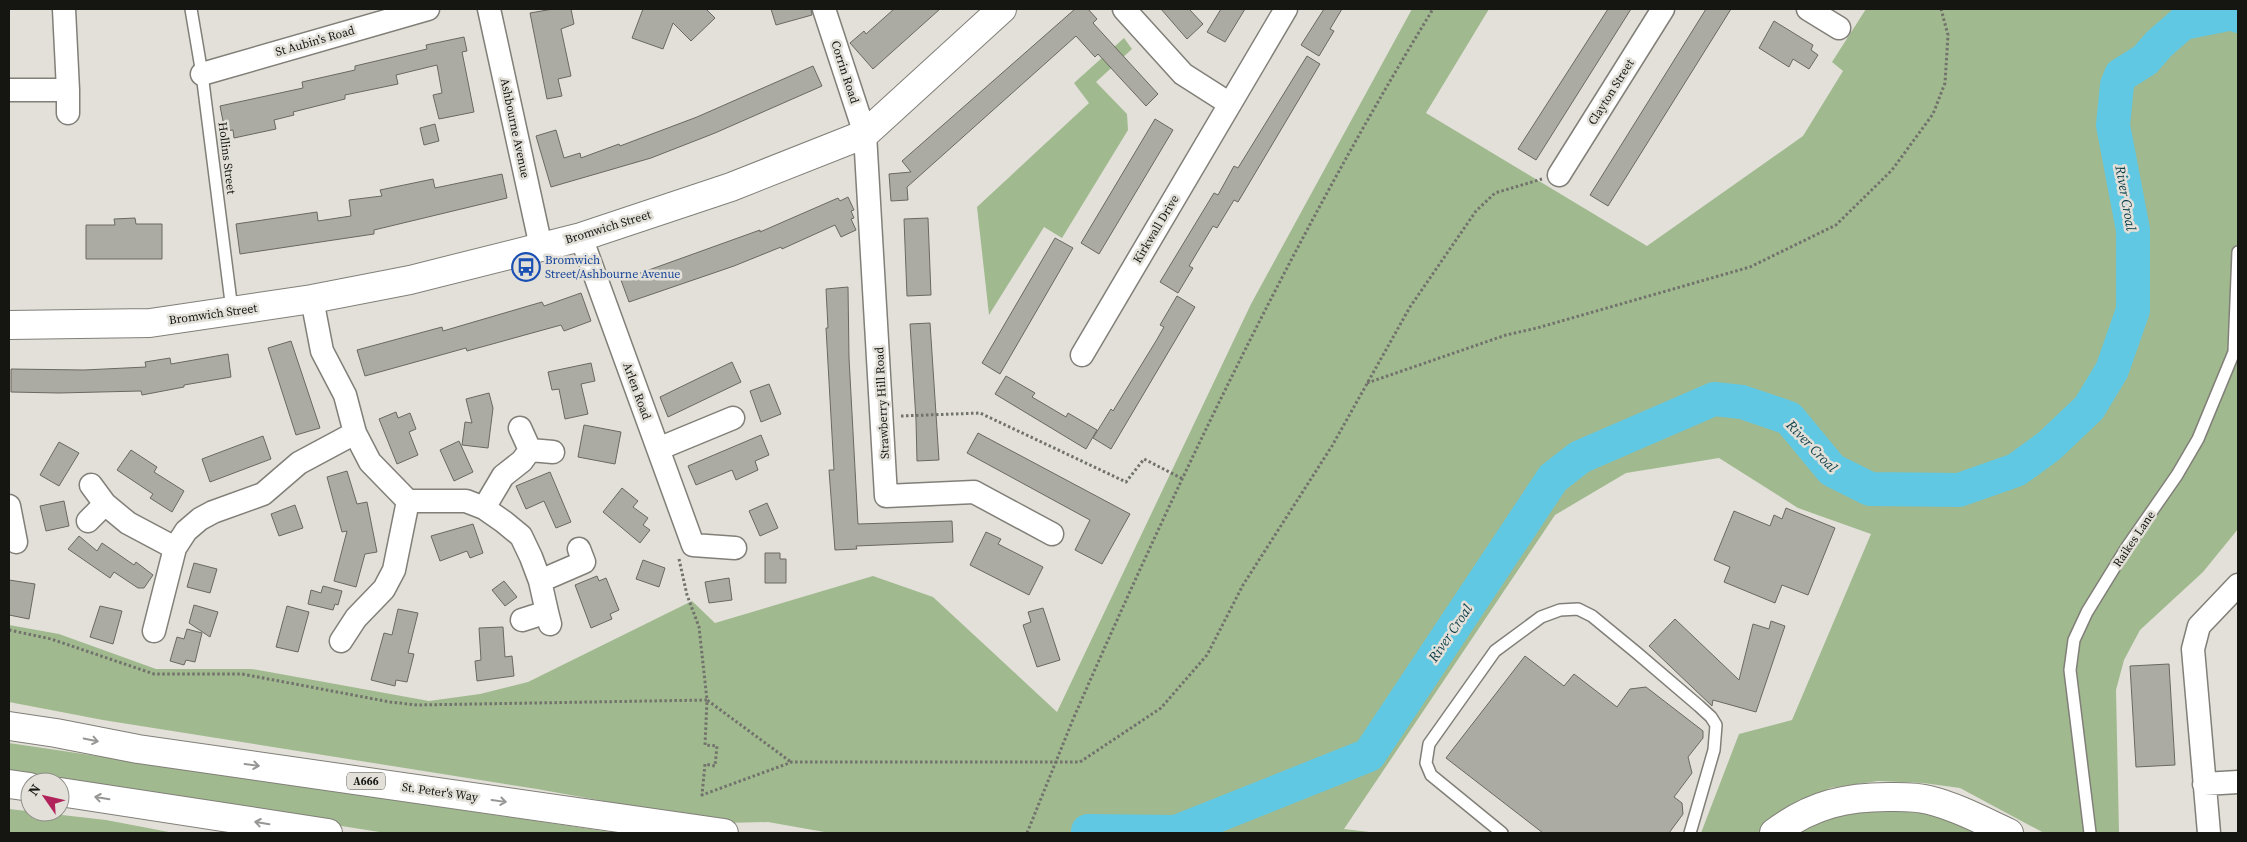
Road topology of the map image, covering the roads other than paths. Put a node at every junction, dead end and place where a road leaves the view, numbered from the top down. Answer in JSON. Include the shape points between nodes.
{"nodes":[{"id":1,"x":64,"y":9,"type":"edge"},
{"id":2,"x":191,"y":9,"type":"edge"},
{"id":3,"x":428,"y":9,"type":"edge"},
{"id":4,"x":489,"y":9,"type":"edge"},
{"id":5,"x":824,"y":9,"type":"edge"},
{"id":6,"x":1002,"y":9,"type":"edge"},
{"id":7,"x":1124,"y":9,"type":"edge"},
{"id":8,"x":1286,"y":9,"type":"edge"},
{"id":9,"x":1663,"y":9,"type":"edge"},
{"id":10,"x":1808,"y":9,"type":"edge"},
{"id":11,"x":1839,"y":28,"type":"dead end"},
{"id":12,"x":202,"y":74,"type":"junction"},
{"id":13,"x":9,"y":90,"type":"edge"},
{"id":14,"x":68,"y":90,"type":"junction"},
{"id":15,"x":1230,"y":104,"type":"junction"},
{"id":16,"x":68,"y":113,"type":"dead end"},
{"id":17,"x":865,"y":134,"type":"junction"},
{"id":18,"x":1559,"y":175,"type":"road end"},
{"id":19,"x":581,"y":237,"type":"junction"},
{"id":20,"x":541,"y":247,"type":"junction"},
{"id":21,"x":2238,"y":252,"type":"edge"},
{"id":22,"x":312,"y":299,"type":"junction"},
{"id":23,"x":232,"y":310,"type":"junction"},
{"id":24,"x":9,"y":325,"type":"edge"},
{"id":25,"x":1082,"y":355,"type":"dead end"},
{"id":26,"x":733,"y":418,"type":"dead end"},
{"id":27,"x":520,"y":428,"type":"dead end"},
{"id":28,"x":356,"y":433,"type":"junction"},
{"id":29,"x":658,"y":449,"type":"junction"},
{"id":30,"x":530,"y":450,"type":"junction"},
{"id":31,"x":553,"y":452,"type":"dead end"},
{"id":32,"x":91,"y":485,"type":"dead end"},
{"id":33,"x":408,"y":502,"type":"junction"},
{"id":34,"x":105,"y":504,"type":"junction"},
{"id":35,"x":9,"y":506,"type":"edge"},
{"id":36,"x":484,"y":508,"type":"junction"},
{"id":37,"x":88,"y":521,"type":"dead end"},
{"id":38,"x":1052,"y":534,"type":"dead end"},
{"id":39,"x":16,"y":542,"type":"dead end"},
{"id":40,"x":176,"y":548,"type":"junction"},
{"id":41,"x":736,"y":549,"type":"dead end"},
{"id":42,"x":579,"y":550,"type":"dead end"},
{"id":43,"x":540,"y":581,"type":"junction"},
{"id":44,"x":2238,"y":584,"type":"edge"},
{"id":45,"x":522,"y":620,"type":"dead end"},
{"id":46,"x":154,"y":631,"type":"dead end"},
{"id":47,"x":341,"y":641,"type":"dead end"},
{"id":48,"x":9,"y":720,"type":"edge"},
{"id":49,"x":9,"y":726,"type":"edge"},
{"id":50,"x":56,"y":733,"type":"junction"},
{"id":51,"x":2238,"y":782,"type":"edge"},
{"id":52,"x":2204,"y":784,"type":"junction"},
{"id":53,"x":70,"y":794,"type":"edge"},
{"id":54,"x":328,"y":833,"type":"edge"},
{"id":55,"x":724,"y":833,"type":"edge"},
{"id":56,"x":1502,"y":833,"type":"edge"},
{"id":57,"x":1690,"y":833,"type":"edge"},
{"id":58,"x":1774,"y":833,"type":"edge"},
{"id":59,"x":2009,"y":833,"type":"edge"},
{"id":60,"x":2090,"y":833,"type":"edge"},
{"id":61,"x":2209,"y":833,"type":"edge"}],
"edges":[{"from":1,"to":14,"type":"street"},
{"from":2,"to":12,"type":"lane","name":"Hollins Street"},
{"from":3,"to":12,"type":"street","name":"St Aubin's Road"},
{"from":4,"to":20,"type":"street","name":"Ashbourne Avenue"},
{"from":5,"to":17,"type":"street","name":"Corrin Road"},
{"from":6,"to":17,"type":"main road","name":"Bromwich Street"},
{"from":7,"to":15,"type":"street","via":[[1183,74]]},
{"from":8,"to":15,"type":"street","name":"Kirkwall Drive"},
{"from":9,"to":18,"type":"street","name":"Clayton Street"},
{"from":10,"to":11,"type":"street"},
{"from":12,"to":23,"type":"lane","name":"Hollins Street"},
{"from":13,"to":14,"type":"street"},
{"from":14,"to":16,"type":"street"},
{"from":15,"to":25,"type":"street","name":"Kirkwall Drive"},
{"from":17,"to":19,"type":"main road","name":"Bromwich Street","via":[[731,187]]},
{"from":17,"to":38,"type":"street","name":"Strawberry Hill Road","via":[[886,496],[974,492]]},
{"from":19,"to":20,"type":"main road","name":"Bromwich Street"},
{"from":19,"to":29,"type":"street","name":"Arlen Road"},
{"from":20,"to":22,"type":"main road","name":"Bromwich Street","via":[[410,280]]},
{"from":21,"to":60,"type":"lane","name":"Raikes Lane","via":[[2234,352],[2198,440],[2127,547],[2087,612],[2074,640],[2070,670]]},
{"from":22,"to":23,"type":"main road","name":"Bromwich Street"},
{"from":22,"to":28,"type":"street","via":[[322,351],[345,394]]},
{"from":23,"to":24,"type":"main road","name":"Bromwich Street","via":[[150,323]]},
{"from":26,"to":29,"type":"street"},
{"from":27,"to":30,"type":"street"},
{"from":28,"to":33,"type":"street","via":[[370,462]]},
{"from":28,"to":40,"type":"street","via":[[300,463],[263,494],[200,519],[186,531]]},
{"from":29,"to":41,"type":"street","name":"Arlen Road","via":[[691,540]]},
{"from":30,"to":31,"type":"street"},
{"from":30,"to":36,"type":"street","via":[[503,476]]},
{"from":32,"to":34,"type":"street"},
{"from":33,"to":36,"type":"street","via":[[466,501]]},
{"from":33,"to":47,"type":"street","via":[[394,570],[384,588],[356,618]]},
{"from":34,"to":37,"type":"street"},
{"from":34,"to":40,"type":"street","via":[[128,523]]},
{"from":35,"to":39,"type":"street"},
{"from":36,"to":43,"type":"street","via":[[521,536]]},
{"from":40,"to":46,"type":"street"},
{"from":42,"to":43,"type":"street","via":[[584,562]]},
{"from":43,"to":45,"type":"street","via":[[548,618]]},
{"from":44,"to":52,"type":"street","via":[[2199,626],[2193,649]]},
{"from":48,"to":50,"type":"main road","number":"A666"},
{"from":49,"to":50,"type":"main road","name":"St. Peter's Way","number":"A666"},
{"from":50,"to":55,"type":"main road","name":"St. Peter's Way","number":"A666","one_way":true,"via":[[147,750]]},
{"from":51,"to":52,"type":"street"},
{"from":52,"to":61,"type":"street"},
{"from":54,"to":53,"type":"main road","one_way":true},
{"from":56,"to":57,"type":"lane","via":[[1431,775],[1426,762],[1429,744],[1495,651],[1541,617],[1560,610],[1578,609],[1592,616],[1637,653],[1699,706],[1716,725],[1714,750]]},
{"from":58,"to":59,"type":"main road","via":[[1808,812],[1838,800],[1870,796],[1926,799],[1954,807]]}]}
